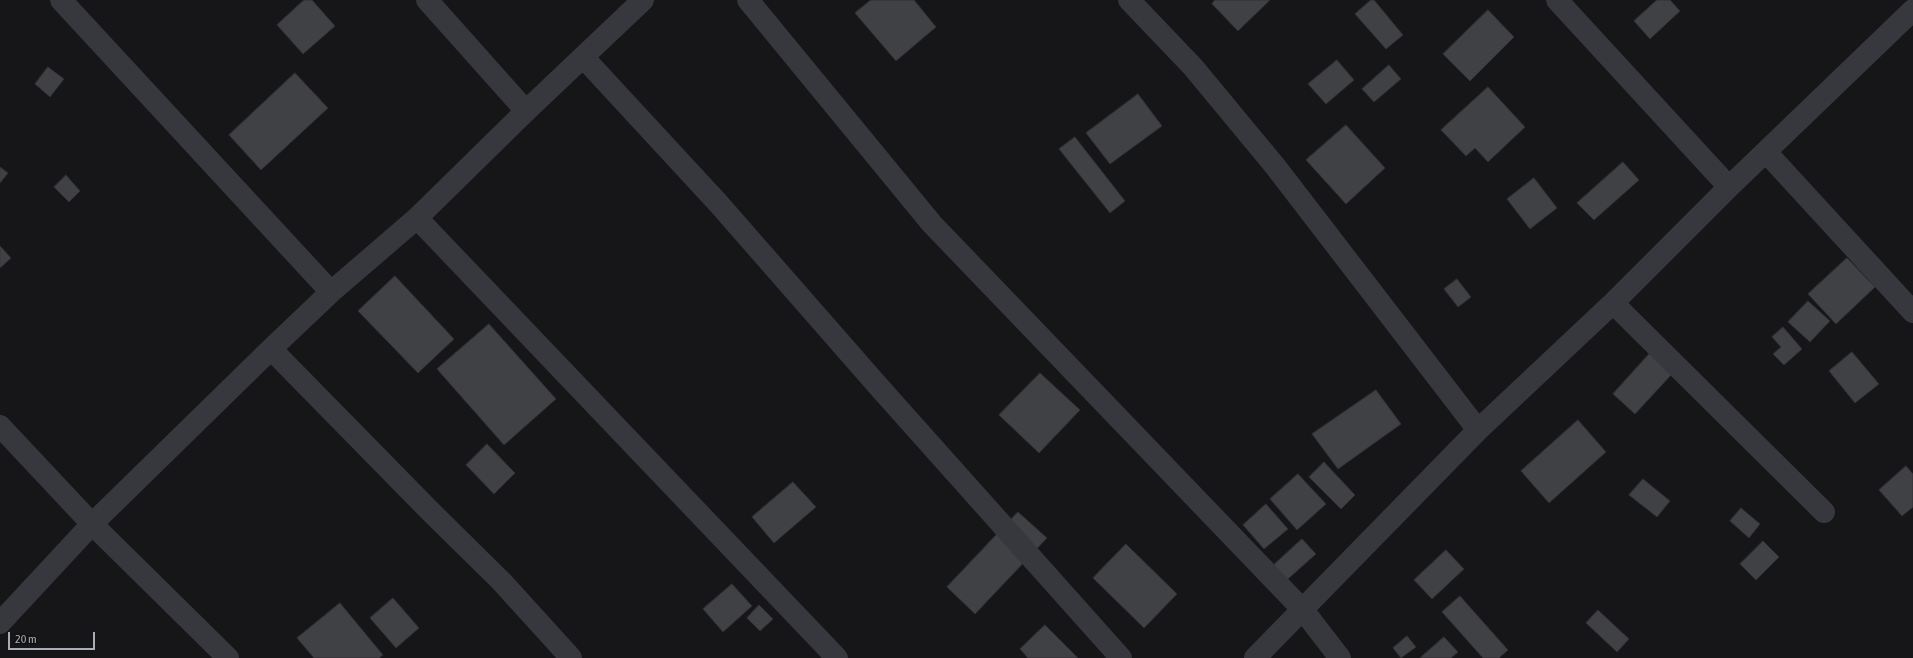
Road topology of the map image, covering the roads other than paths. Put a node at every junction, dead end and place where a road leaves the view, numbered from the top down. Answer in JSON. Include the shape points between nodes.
{"nodes":[{"id":1,"x":61,"y":0,"type":"edge"},
{"id":2,"x":427,"y":0,"type":"edge"},
{"id":3,"x":643,"y":0,"type":"edge"},
{"id":4,"x":748,"y":0,"type":"edge"},
{"id":5,"x":1129,"y":0,"type":"edge"},
{"id":6,"x":1557,"y":0,"type":"edge"},
{"id":7,"x":1913,"y":10,"type":"edge"},
{"id":8,"x":583,"y":57,"type":"junction"},
{"id":9,"x":526,"y":111,"type":"junction"},
{"id":10,"x":1766,"y":152,"type":"junction"},
{"id":11,"x":1729,"y":188,"type":"junction"},
{"id":12,"x":417,"y":218,"type":"junction"},
{"id":13,"x":332,"y":292,"type":"junction"},
{"id":14,"x":1613,"y":303,"type":"junction"},
{"id":15,"x":1913,"y":312,"type":"edge"},
{"id":16,"x":271,"y":348,"type":"junction"},
{"id":17,"x":0,"y":426,"type":"edge"},
{"id":18,"x":1478,"y":430,"type":"junction"},
{"id":19,"x":1824,"y":512,"type":"dead end"},
{"id":20,"x":92,"y":524,"type":"junction"},
{"id":21,"x":1303,"y":610,"type":"junction"},
{"id":22,"x":0,"y":623,"type":"edge"},
{"id":23,"x":228,"y":658,"type":"edge"},
{"id":24,"x":571,"y":658,"type":"edge"},
{"id":25,"x":837,"y":658,"type":"edge"},
{"id":26,"x":1121,"y":658,"type":"edge"},
{"id":27,"x":1255,"y":658,"type":"edge"},
{"id":28,"x":1340,"y":658,"type":"edge"}],
"edges":[{"from":1,"to":13,"type":"street"},
{"from":2,"to":9,"type":"street"},
{"from":3,"to":8,"type":"street"},
{"from":4,"to":21,"type":"street","via":[[932,224]]},
{"from":5,"to":18,"type":"street","via":[[1193,67],[1275,166]]},
{"from":6,"to":11,"type":"street"},
{"from":7,"to":10,"type":"street"},
{"from":8,"to":9,"type":"street"},
{"from":8,"to":26,"type":"street","via":[[718,203]]},
{"from":9,"to":12,"type":"street"},
{"from":10,"to":11,"type":"street"},
{"from":10,"to":15,"type":"street"},
{"from":11,"to":14,"type":"street"},
{"from":12,"to":13,"type":"street"},
{"from":12,"to":25,"type":"street"},
{"from":13,"to":16,"type":"street"},
{"from":14,"to":18,"type":"street"},
{"from":14,"to":19,"type":"street"},
{"from":16,"to":20,"type":"street"},
{"from":16,"to":24,"type":"street","via":[[428,510],[502,582]]},
{"from":17,"to":20,"type":"street"},
{"from":18,"to":21,"type":"street"},
{"from":20,"to":22,"type":"street"},
{"from":20,"to":23,"type":"street"},
{"from":21,"to":27,"type":"street"},
{"from":21,"to":28,"type":"street"}]}
